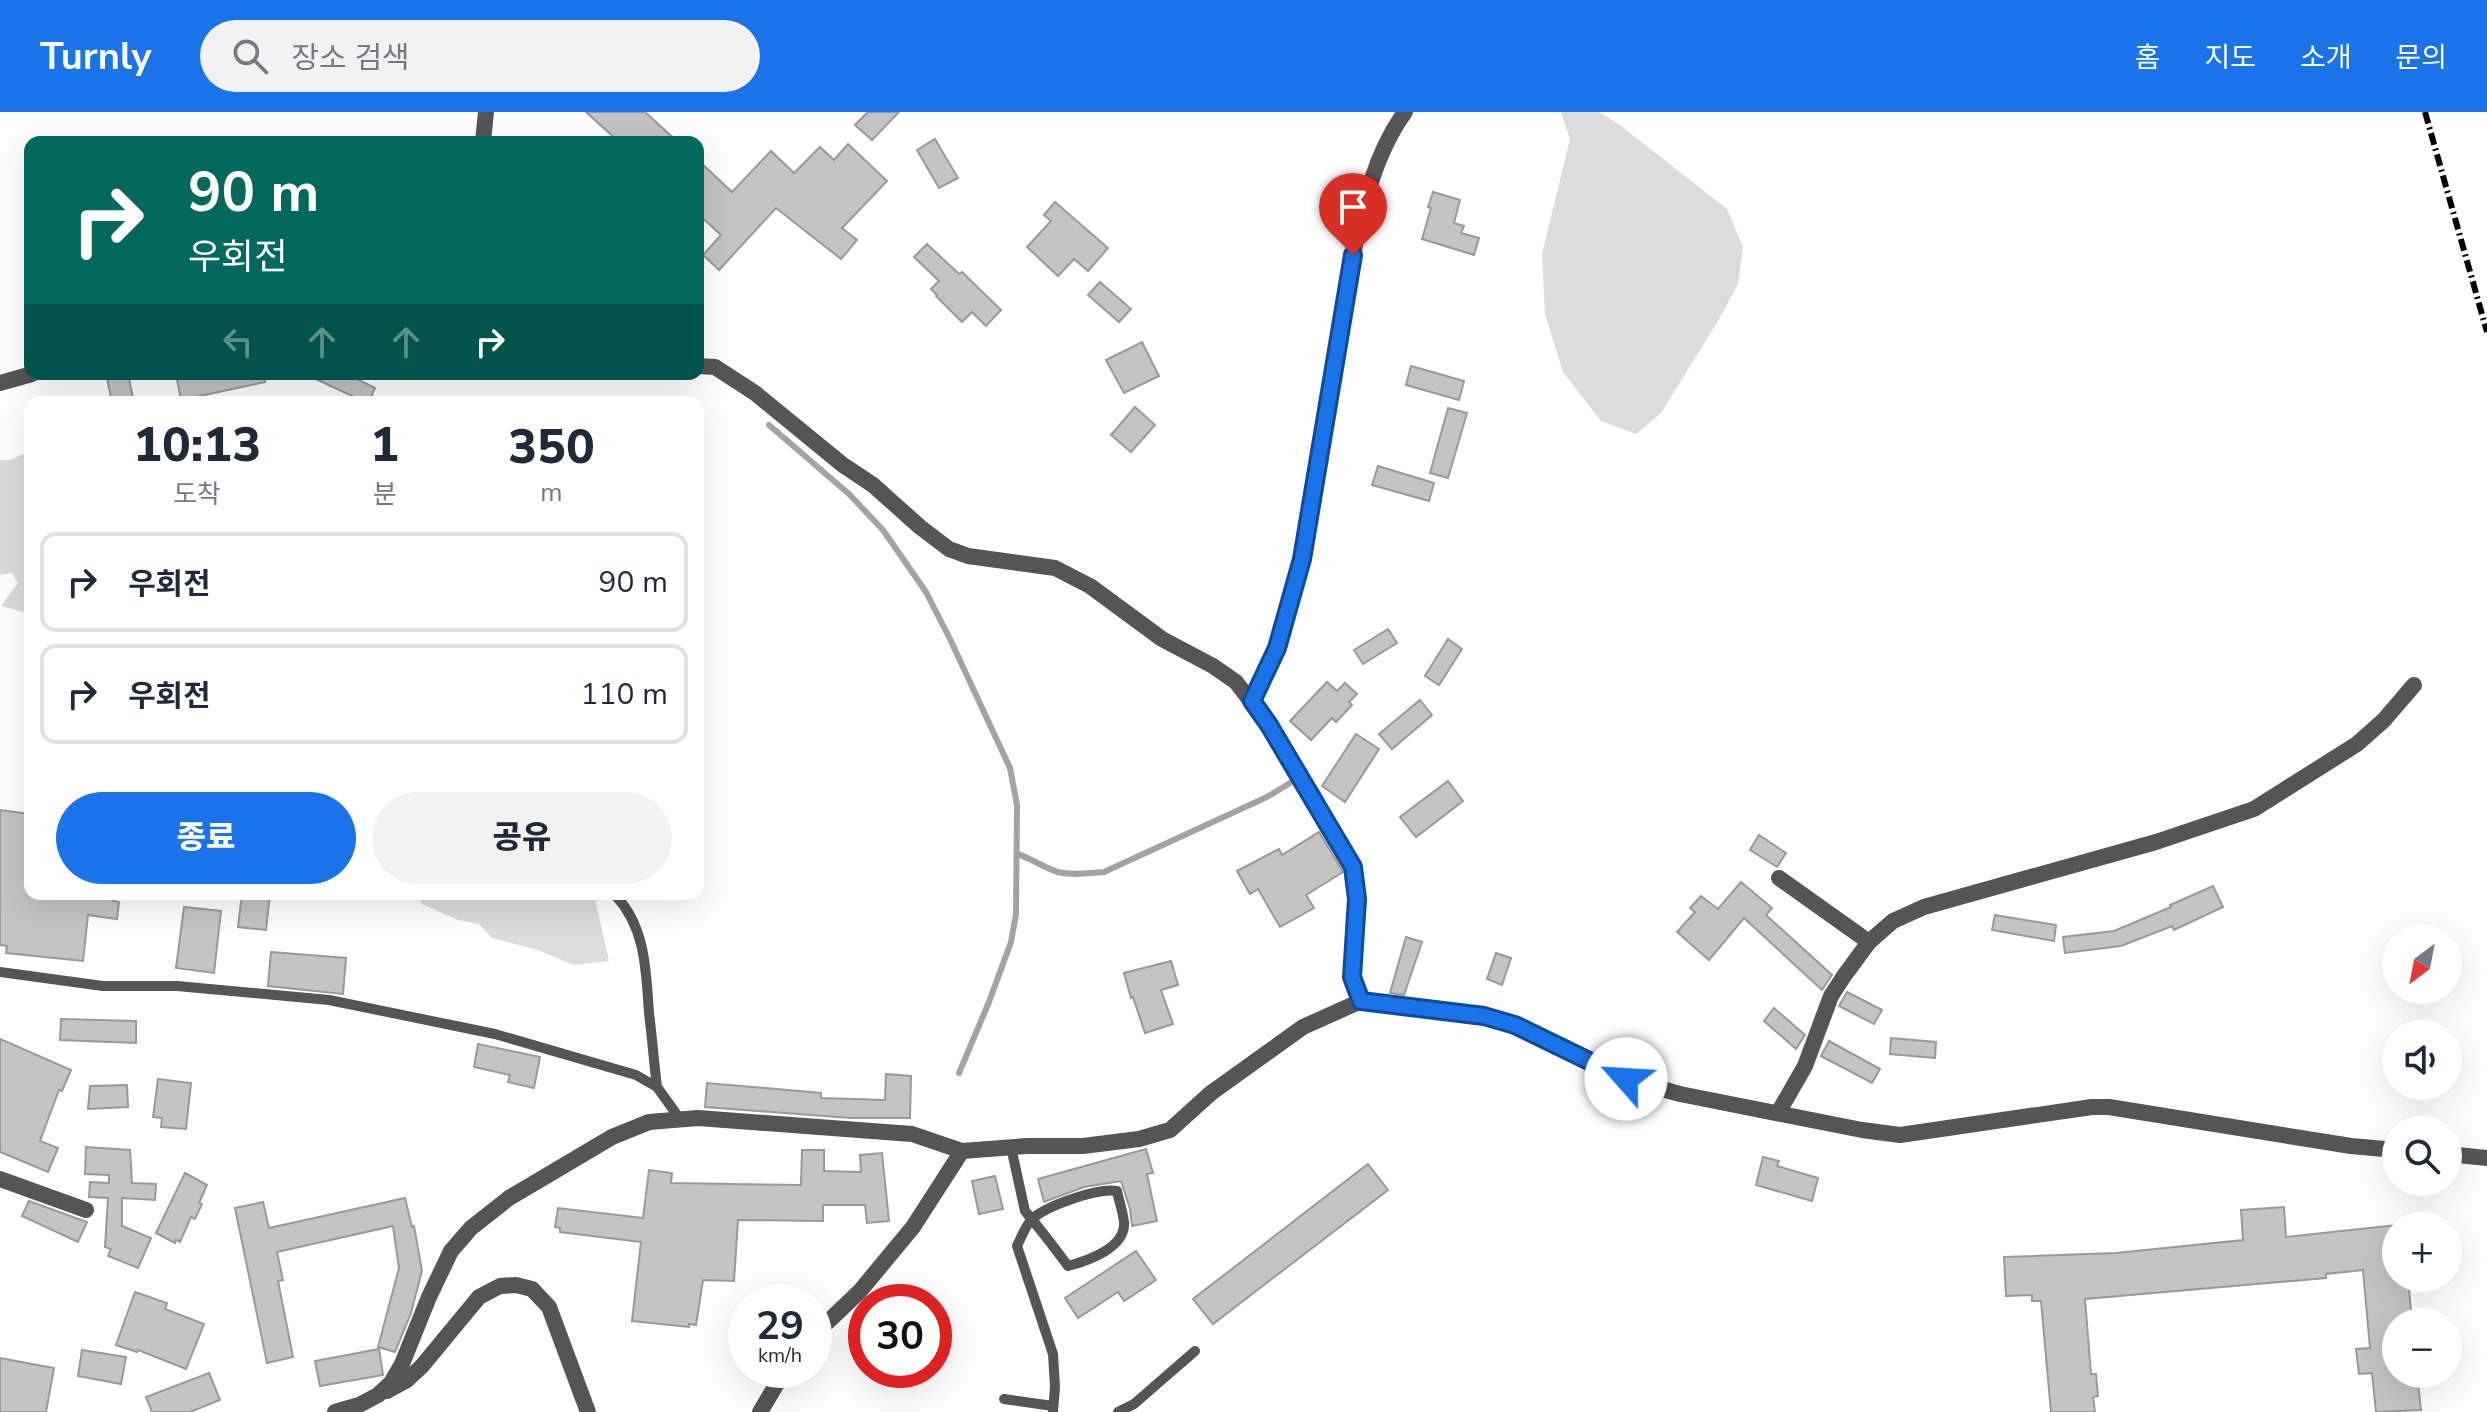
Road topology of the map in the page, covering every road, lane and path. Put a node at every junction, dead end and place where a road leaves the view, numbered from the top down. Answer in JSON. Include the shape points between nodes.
{"nodes":[{"id":1,"x":486,"y":112,"type":"edge"},
{"id":2,"x":1405,"y":112,"type":"edge"},
{"id":3,"x":484,"y":136,"type":"edge"},
{"id":4,"x":706,"y":367,"type":"edge"},
{"id":5,"x":24,"y":376,"type":"edge"},
{"id":6,"x":0,"y":383,"type":"edge"},
{"id":7,"x":2414,"y":685,"type":"dead end"},
{"id":8,"x":1252,"y":701,"type":"junction"},
{"id":9,"x":1779,"y":878,"type":"dead end"},
{"id":10,"x":620,"y":900,"type":"edge"},
{"id":11,"x":1869,"y":942,"type":"junction"},
{"id":12,"x":0,"y":972,"type":"edge"},
{"id":13,"x":1361,"y":1001,"type":"junction"},
{"id":14,"x":657,"y":1087,"type":"junction"},
{"id":15,"x":1778,"y":1113,"type":"junction"},
{"id":16,"x":680,"y":1119,"type":"junction"},
{"id":17,"x":1011,"y":1147,"type":"junction"},
{"id":18,"x":2382,"y":1149,"type":"edge"},
{"id":19,"x":962,"y":1151,"type":"junction"},
{"id":20,"x":2462,"y":1155,"type":"edge"},
{"id":21,"x":2487,"y":1158,"type":"edge"},
{"id":22,"x":0,"y":1179,"type":"edge"},
{"id":23,"x":86,"y":1210,"type":"dead end"},
{"id":24,"x":1031,"y":1219,"type":"junction"},
{"id":25,"x":832,"y":1318,"type":"edge"},
{"id":26,"x":1195,"y":1351,"type":"dead end"},
{"id":27,"x":774,"y":1388,"type":"edge"},
{"id":28,"x":378,"y":1395,"type":"junction"},
{"id":29,"x":1004,"y":1399,"type":"dead end"},
{"id":30,"x":1053,"y":1409,"type":"edge"},
{"id":31,"x":335,"y":1412,"type":"edge"},
{"id":32,"x":588,"y":1412,"type":"edge"},
{"id":33,"x":760,"y":1412,"type":"edge"},
{"id":34,"x":1118,"y":1412,"type":"edge"}],
"edges":[{"from":1,"to":3,"type":"street"},
{"from":2,"to":8,"type":"street","via":[[1394,126],[1363,207],[1302,559],[1277,648]]},
{"from":4,"to":8,"type":"street","via":[[755,393],[949,549],[1067,574],[1236,682]]},
{"from":5,"to":6,"type":"street"},
{"from":7,"to":11,"type":"street","via":[[2357,744],[2254,809],[1924,907],[1893,921]]},
{"from":8,"to":13,"type":"street","via":[[1353,867],[1357,899],[1352,977]]},
{"from":9,"to":11,"type":"street"},
{"from":10,"to":14,"type":"lane","via":[[636,926],[644,956]]},
{"from":11,"to":15,"type":"street","via":[[1831,996],[1805,1066]]},
{"from":12,"to":14,"type":"lane","via":[[103,986],[177,986],[329,1000],[495,1034],[636,1075]]},
{"from":13,"to":15,"type":"street","via":[[1484,1016],[1515,1025],[1626,1079]]},
{"from":13,"to":17,"type":"street","via":[[1303,1027],[1211,1093],[1170,1130],[1083,1146]]},
{"from":14,"to":16,"type":"lane"},
{"from":15,"to":18,"type":"street","via":[[1900,1135],[2109,1107]]},
{"from":16,"to":19,"type":"street","via":[[912,1134]]},
{"from":16,"to":28,"type":"street","via":[[649,1122],[612,1137],[509,1198],[471,1228],[451,1251],[402,1364]]},
{"from":17,"to":19,"type":"street"},
{"from":17,"to":24,"type":"lane"},
{"from":19,"to":25,"type":"street","via":[[913,1227]]},
{"from":20,"to":21,"type":"street"},
{"from":22,"to":23,"type":"street"},
{"from":24,"to":24,"type":"lane","via":[[1061,1203],[1117,1191],[1124,1231],[1097,1258],[1068,1266]]},
{"from":24,"to":30,"type":"lane","via":[[1017,1246],[1053,1354]]},
{"from":26,"to":34,"type":"lane"},
{"from":27,"to":33,"type":"street"},
{"from":28,"to":31,"type":"street"},
{"from":28,"to":32,"type":"street","via":[[422,1366],[479,1297],[516,1285],[532,1289],[549,1307]]},
{"from":29,"to":30,"type":"lane"}]}
